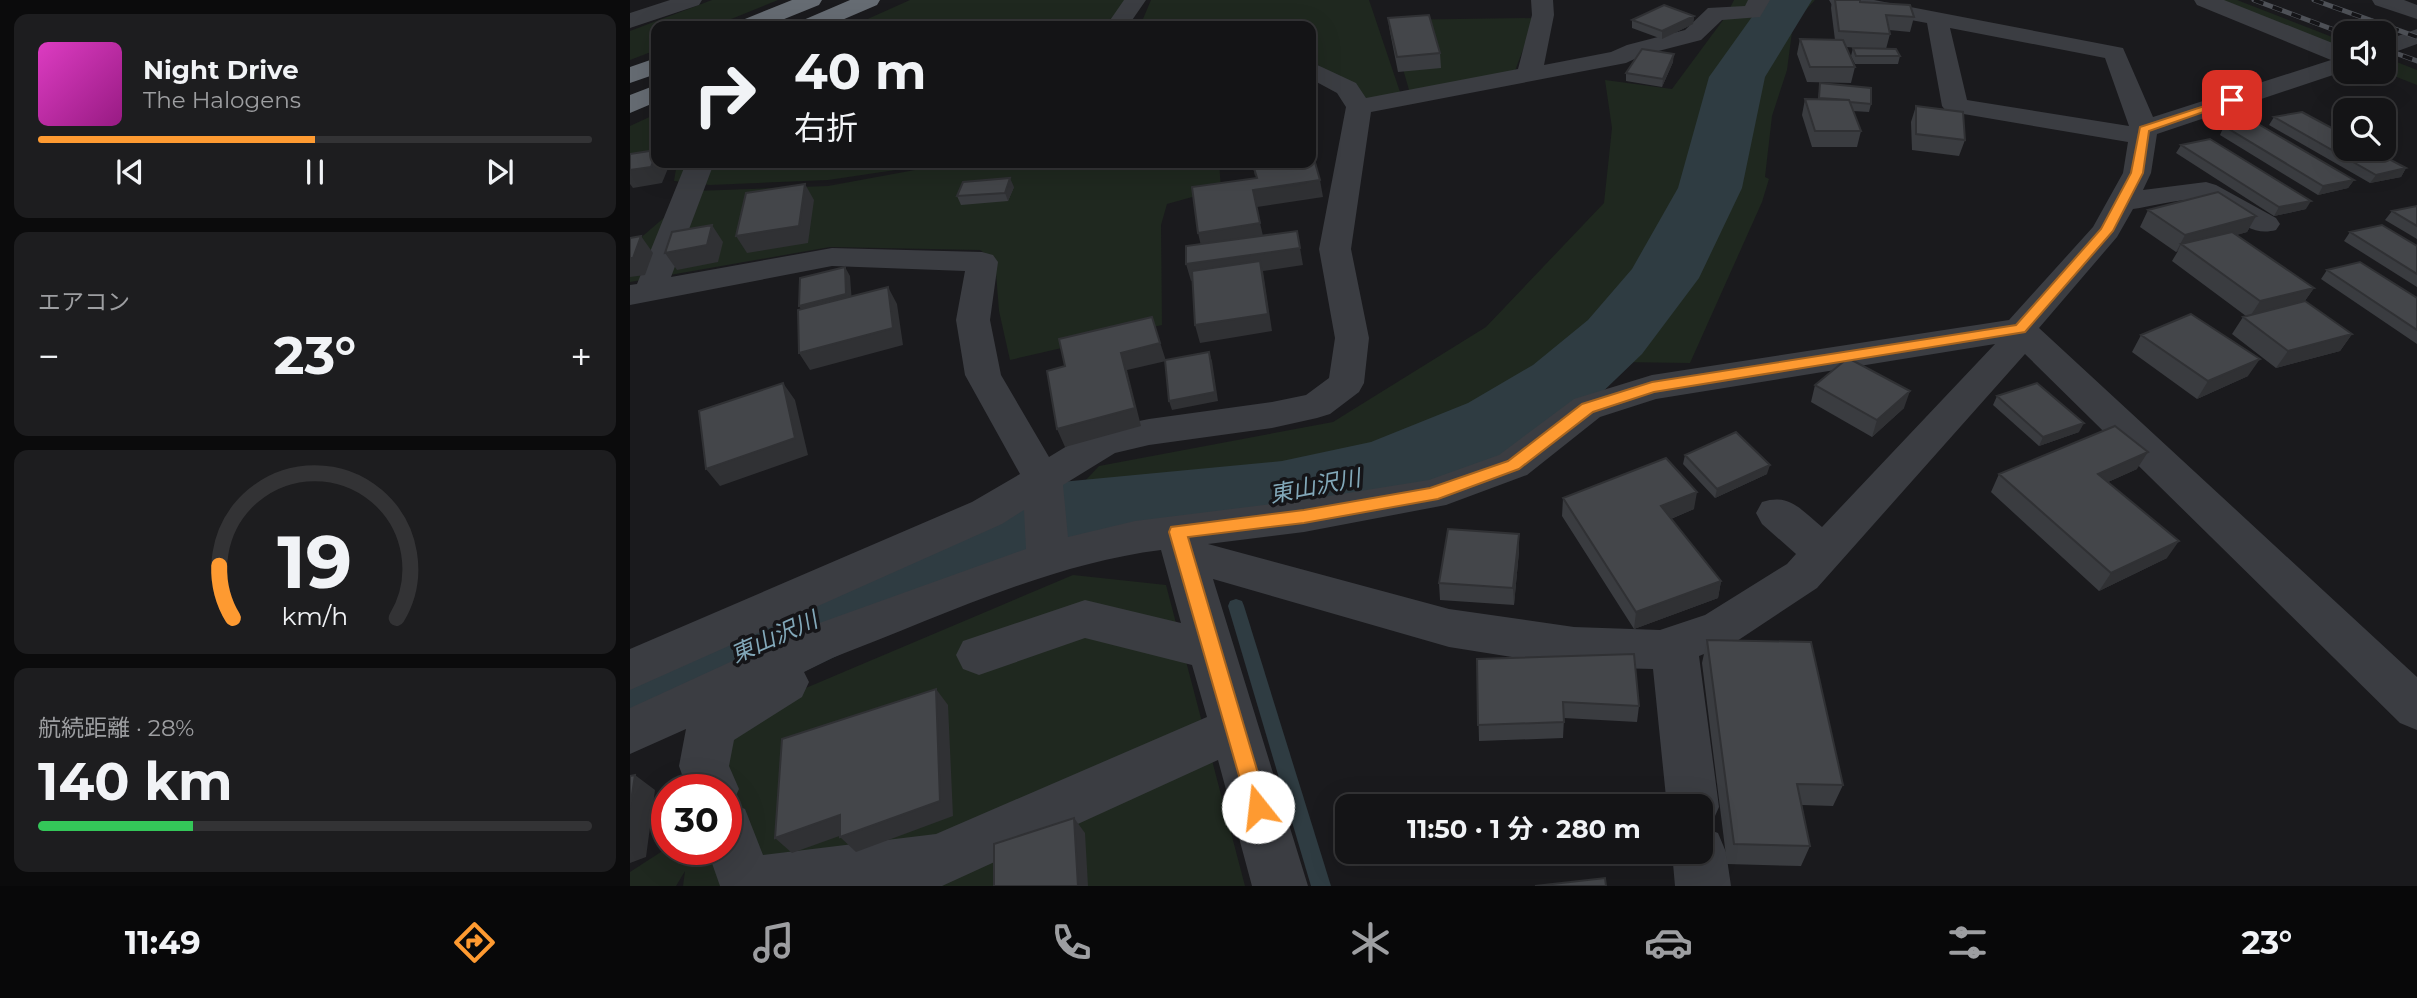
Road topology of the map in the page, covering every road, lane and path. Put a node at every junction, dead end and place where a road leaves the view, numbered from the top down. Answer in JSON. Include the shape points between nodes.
{"nodes":[{"id":1,"x":691,"y":0,"type":"edge"},
{"id":2,"x":811,"y":0,"type":"edge"},
{"id":3,"x":869,"y":0,"type":"edge"},
{"id":4,"x":1135,"y":0,"type":"edge"},
{"id":5,"x":1542,"y":0,"type":"edge"},
{"id":6,"x":1759,"y":0,"type":"edge"},
{"id":7,"x":1840,"y":0,"type":"edge"},
{"id":8,"x":2205,"y":0,"type":"edge"},
{"id":9,"x":2383,"y":0,"type":"edge"},
{"id":10,"x":2417,"y":12,"type":"edge"},
{"id":11,"x":1937,"y":19,"type":"junction"},
{"id":12,"x":630,"y":21,"type":"edge"},
{"id":13,"x":760,"y":21,"type":"edge"},
{"id":14,"x":821,"y":21,"type":"edge"},
{"id":15,"x":1120,"y":21,"type":"edge"},
{"id":16,"x":2417,"y":36,"type":"edge"},
{"id":17,"x":2396,"y":44,"type":"edge"},
{"id":18,"x":2333,"y":52,"type":"edge"},
{"id":19,"x":651,"y":67,"type":"edge"},
{"id":20,"x":2333,"y":67,"type":"edge"},
{"id":21,"x":1316,"y":72,"type":"edge"},
{"id":22,"x":630,"y":76,"type":"edge"},
{"id":23,"x":1530,"y":76,"type":"junction"},
{"id":24,"x":651,"y":95,"type":"edge"},
{"id":25,"x":630,"y":105,"type":"edge"},
{"id":26,"x":1359,"y":107,"type":"junction"},
{"id":27,"x":2143,"y":133,"type":"junction"},
{"id":28,"x":698,"y":168,"type":"edge"},
{"id":29,"x":2122,"y":201,"type":"junction"},
{"id":30,"x":2265,"y":224,"type":"dead end"},
{"id":31,"x":640,"y":293,"type":"edge"},
{"id":32,"x":2020,"y":329,"type":"junction"},
{"id":33,"x":1043,"y":480,"type":"junction"},
{"id":34,"x":1777,"y":513,"type":"dead end"},
{"id":35,"x":1180,"y":543,"type":"junction"},
{"id":36,"x":1823,"y":552,"type":"junction"},
{"id":37,"x":1048,"y":558,"type":"junction"},
{"id":38,"x":888,"y":617,"type":"junction"},
{"id":39,"x":1674,"y":645,"type":"junction"},
{"id":40,"x":1211,"y":650,"type":"junction"},
{"id":41,"x":979,"y":654,"type":"dead end"},
{"id":42,"x":630,"y":670,"type":"edge"},
{"id":43,"x":2417,"y":708,"type":"edge"},
{"id":44,"x":1235,"y":728,"type":"junction"},
{"id":45,"x":630,"y":732,"type":"edge"},
{"id":46,"x":707,"y":774,"type":"edge"},
{"id":47,"x":1691,"y":794,"type":"edge"},
{"id":48,"x":1700,"y":864,"type":"edge"},
{"id":49,"x":740,"y":865,"type":"edge"},
{"id":50,"x":1280,"y":886,"type":"edge"},
{"id":51,"x":1703,"y":886,"type":"edge"}],
"edges":[{"from":1,"to":12,"type":"street"},
{"from":2,"to":13,"type":"highway"},
{"from":3,"to":14,"type":"highway"},
{"from":4,"to":15,"type":"street"},
{"from":5,"to":23,"type":"street"},
{"from":6,"to":23,"type":"street","via":[[1752,12],[1716,13],[1693,35],[1618,58]]},
{"from":7,"to":11,"type":"street"},
{"from":8,"to":18,"type":"street"},
{"from":9,"to":10,"type":"street"},
{"from":11,"to":27,"type":"street","via":[[2115,53]]},
{"from":11,"to":27,"type":"street","via":[[1955,106]]},
{"from":16,"to":17,"type":"street"},
{"from":19,"to":22,"type":"highway"},
{"from":20,"to":27,"type":"street"},
{"from":21,"to":26,"type":"street","via":[[1347,88]]},
{"from":23,"to":26,"type":"street"},
{"from":24,"to":25,"type":"highway"},
{"from":26,"to":33,"type":"street","via":[[1335,249],[1352,338],[1346,383],[1317,405],[1104,442]]},
{"from":27,"to":29,"type":"street","via":[[2137,173]]},
{"from":28,"to":31,"type":"street"},
{"from":29,"to":30,"type":"street","via":[[2206,191]]},
{"from":29,"to":32,"type":"street","via":[[2106,231]]},
{"from":31,"to":33,"type":"street","via":[[832,257],[982,262],[973,320],[983,375]]},
{"from":32,"to":35,"type":"street","via":[[1652,387],[1587,408],[1513,465],[1432,494]]},
{"from":32,"to":36,"type":"street","via":[[2007,355]]},
{"from":32,"to":43,"type":"street"},
{"from":33,"to":37,"type":"street"},
{"from":33,"to":42,"type":"street","via":[[987,513]]},
{"from":34,"to":36,"type":"street"},
{"from":35,"to":37,"type":"street","via":[[1135,537]]},
{"from":35,"to":39,"type":"street","via":[[1449,628],[1574,647],[1661,650]]},
{"from":35,"to":40,"type":"street"},
{"from":36,"to":39,"type":"street","via":[[1802,576],[1720,628]]},
{"from":37,"to":38,"type":"street"},
{"from":38,"to":45,"type":"street","via":[[816,644]]},
{"from":38,"to":46,"type":"street","via":[[711,728],[704,766]]},
{"from":39,"to":47,"type":"street"},
{"from":40,"to":41,"type":"street","via":[[1085,619]]},
{"from":40,"to":44,"type":"street"},
{"from":44,"to":49,"type":"street","via":[[937,861],[747,885]]},
{"from":44,"to":50,"type":"street"},
{"from":48,"to":51,"type":"street"}]}
